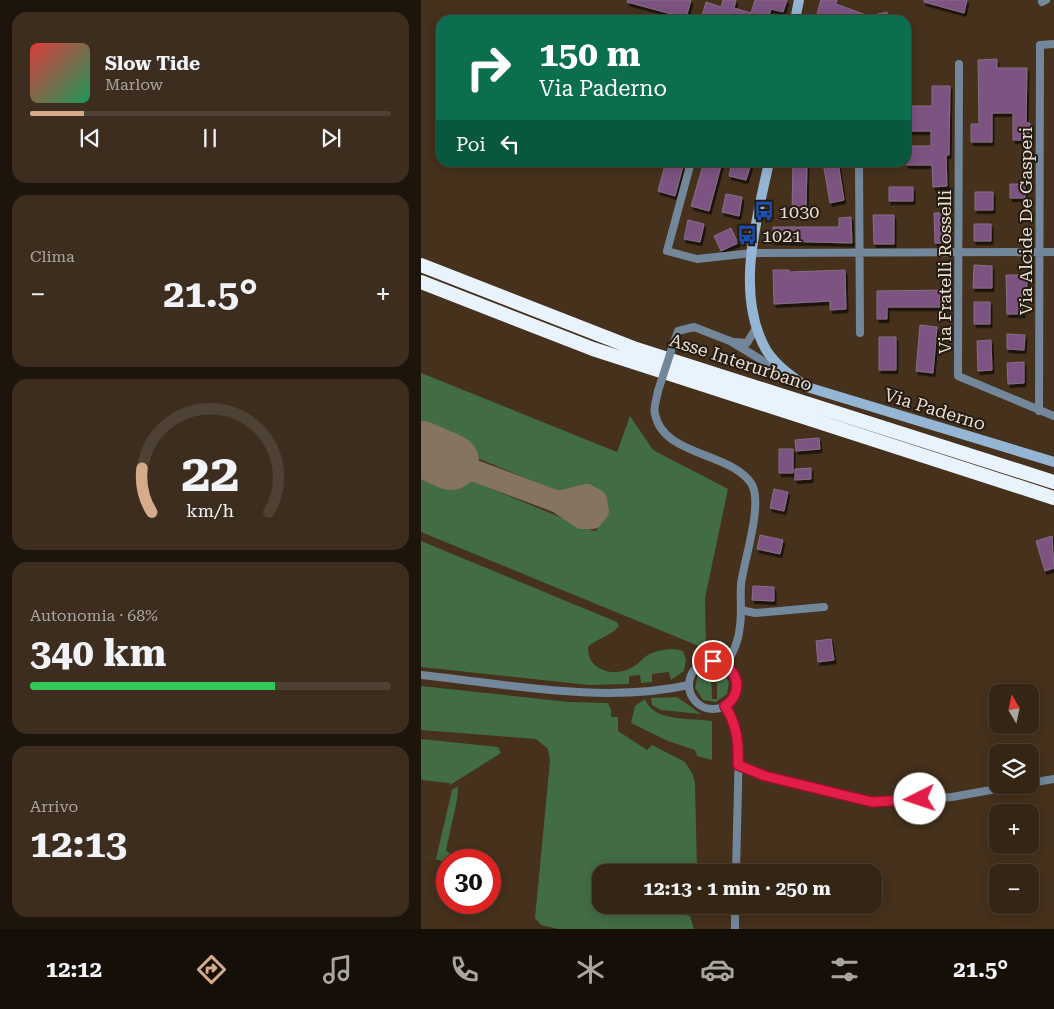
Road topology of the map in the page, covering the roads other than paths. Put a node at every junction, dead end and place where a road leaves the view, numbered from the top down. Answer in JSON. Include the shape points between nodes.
{"nodes":[{"id":1,"x":799,"y":0,"type":"edge"},
{"id":2,"x":796,"y":15,"type":"edge"},
{"id":3,"x":1054,"y":44,"type":"edge"},
{"id":4,"x":959,"y":64,"type":"dead end"},
{"id":5,"x":690,"y":167,"type":"edge"},
{"id":6,"x":768,"y":167,"type":"edge"},
{"id":7,"x":859,"y":167,"type":"edge"},
{"id":8,"x":959,"y":252,"type":"junction"},
{"id":9,"x":1040,"y":252,"type":"junction"},
{"id":10,"x":1054,"y":252,"type":"edge"},
{"id":11,"x":752,"y":253,"type":"junction"},
{"id":12,"x":860,"y":253,"type":"junction"},
{"id":13,"x":421,"y":265,"type":"edge"},
{"id":14,"x":421,"y":282,"type":"edge"},
{"id":15,"x":756,"y":328,"type":"junction"},
{"id":16,"x":860,"y":333,"type":"dead end"},
{"id":17,"x":729,"y":341,"type":"junction"},
{"id":18,"x":747,"y":343,"type":"junction"},
{"id":19,"x":763,"y":346,"type":"junction"},
{"id":20,"x":773,"y":357,"type":"junction"},
{"id":21,"x":760,"y":359,"type":"junction"},
{"id":22,"x":807,"y":387,"type":"junction"},
{"id":23,"x":1039,"y":411,"type":"junction"},
{"id":24,"x":1054,"y":416,"type":"edge"},
{"id":25,"x":1054,"y":462,"type":"edge"},
{"id":26,"x":1054,"y":482,"type":"edge"},
{"id":27,"x":1054,"y":498,"type":"edge"},
{"id":28,"x":824,"y":606,"type":"dead end"},
{"id":29,"x":741,"y":610,"type":"junction"},
{"id":30,"x":725,"y":665,"type":"junction"},
{"id":31,"x":421,"y":675,"type":"edge"},
{"id":32,"x":689,"y":685,"type":"junction"},
{"id":33,"x":725,"y":706,"type":"junction"},
{"id":34,"x":738,"y":765,"type":"junction"},
{"id":35,"x":1054,"y":779,"type":"edge"},
{"id":36,"x":1039,"y":782,"type":"edge"},
{"id":37,"x":989,"y":790,"type":"edge"},
{"id":38,"x":736,"y":864,"type":"edge"},
{"id":39,"x":735,"y":914,"type":"edge"},
{"id":40,"x":735,"y":929,"type":"edge"}],
"edges":[{"from":1,"to":2,"type":"street"},
{"from":3,"to":9,"type":"street","name":"Via Alcide De Gasperi","via":[[1040,45]]},
{"from":4,"to":8,"type":"street","name":"Via Fratelli Rosselli"},
{"from":5,"to":11,"type":"street","via":[[667,251],[697,259]]},
{"from":6,"to":11,"type":"street","name":"Via Paderno"},
{"from":7,"to":12,"type":"street"},
{"from":8,"to":9,"type":"street"},
{"from":8,"to":12,"type":"street"},
{"from":8,"to":23,"type":"street","name":"Via Fratelli Rosselli","via":[[958,376]]},
{"from":9,"to":10,"type":"street"},
{"from":9,"to":23,"type":"street","name":"Via Alcide De Gasperi"},
{"from":11,"to":12,"type":"street"},
{"from":11,"to":15,"type":"street","name":"Via Paderno","via":[[751,294]]},
{"from":12,"to":16,"type":"street"},
{"from":13,"to":26,"type":"highway","name":"Asse Interurbano","via":[[636,349]]},
{"from":14,"to":27,"type":"highway","name":"Asse Interurbano","via":[[593,349]]},
{"from":15,"to":18,"type":"street"},
{"from":15,"to":19,"type":"street","name":"Via Paderno"},
{"from":17,"to":18,"type":"street","name":"Via Paderno"},
{"from":17,"to":21,"type":"street","name":"Via Paderno"},
{"from":17,"to":29,"type":"street","name":"Via Paderno","bridge":true,"via":[[694,327],[678,332],[654,413],[661,430],[678,443],[740,472],[751,482],[756,493],[756,513],[741,586]]},
{"from":18,"to":19,"type":"street","name":"Via Paderno"},
{"from":19,"to":20,"type":"street","name":"Via Paderno"},
{"from":20,"to":21,"type":"street"},
{"from":20,"to":22,"type":"street","name":"Via Paderno","via":[[788,375]]},
{"from":21,"to":22,"type":"street","name":"Via Paderno","via":[[784,378]]},
{"from":22,"to":25,"type":"street","name":"Via Paderno"},
{"from":23,"to":24,"type":"street","name":"Via Fratelli Rosselli"},
{"from":28,"to":29,"type":"street","via":[[755,612]]},
{"from":29,"to":30,"type":"street","name":"Via Paderno","via":[[735,646]]},
{"from":30,"to":32,"type":"street","via":[[713,661],[701,664],[693,672]]},
{"from":30,"to":33,"type":"street","via":[[733,671],[737,685],[733,700]]},
{"from":31,"to":32,"type":"street","via":[[576,691],[647,691]]},
{"from":32,"to":33,"type":"street","via":[[693,699],[703,708],[713,710]]},
{"from":33,"to":34,"type":"street","via":[[737,734]]},
{"from":34,"to":37,"type":"street","via":[[765,776],[872,802],[952,797]]},
{"from":34,"to":38,"type":"street"},
{"from":35,"to":36,"type":"street"},
{"from":39,"to":40,"type":"street"}]}
